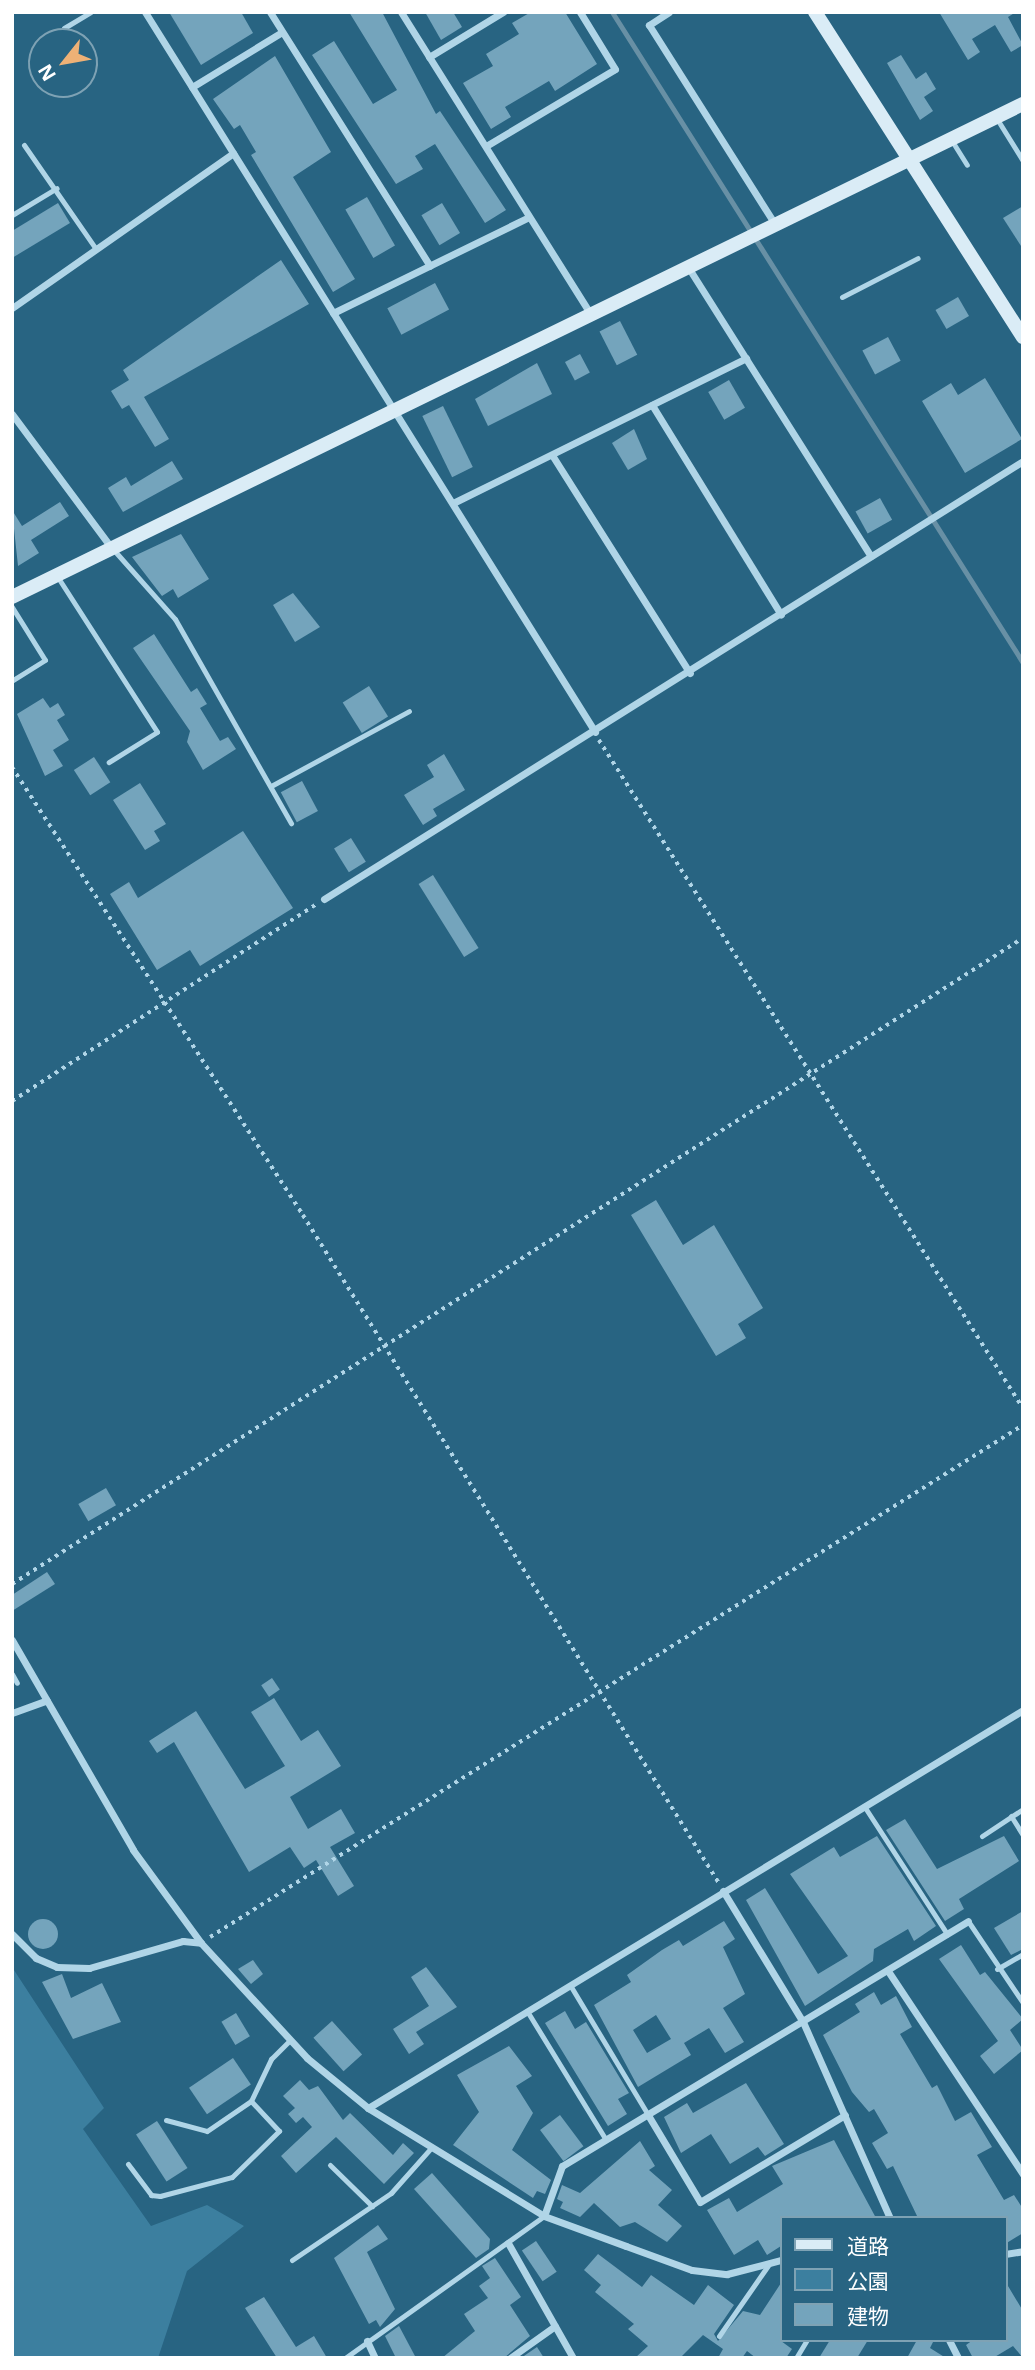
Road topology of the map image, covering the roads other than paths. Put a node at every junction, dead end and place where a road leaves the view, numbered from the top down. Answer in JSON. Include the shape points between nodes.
{"nodes":[{"id":1,"x":91,"y":12,"type":"edge"},
{"id":2,"x":145,"y":12,"type":"edge"},
{"id":3,"x":270,"y":12,"type":"edge"},
{"id":4,"x":401,"y":12,"type":"edge"},
{"id":5,"x":503,"y":12,"type":"edge"},
{"id":6,"x":580,"y":12,"type":"edge"},
{"id":7,"x":669,"y":12,"type":"edge"},
{"id":8,"x":815,"y":12,"type":"edge"},
{"id":9,"x":64,"y":28,"type":"dead end"},
{"id":10,"x":282,"y":32,"type":"junction"},
{"id":11,"x":429,"y":57,"type":"junction"},
{"id":12,"x":192,"y":86,"type":"junction"},
{"id":13,"x":1023,"y":104,"type":"edge"},
{"id":14,"x":996,"y":118,"type":"junction"},
{"id":15,"x":950,"y":139,"type":"junction"},
{"id":16,"x":24,"y":145,"type":"dead end"},
{"id":17,"x":486,"y":146,"type":"junction"},
{"id":18,"x":233,"y":153,"type":"junction"},
{"id":19,"x":908,"y":159,"type":"junction"},
{"id":20,"x":1023,"y":161,"type":"edge"},
{"id":21,"x":967,"y":165,"type":"dead end"},
{"id":22,"x":57,"y":188,"type":"junction"},
{"id":23,"x":12,"y":215,"type":"edge"},
{"id":24,"x":529,"y":217,"type":"junction"},
{"id":25,"x":770,"y":228,"type":"junction"},
{"id":26,"x":96,"y":249,"type":"junction"},
{"id":27,"x":918,"y":257,"type":"dead end"},
{"id":28,"x":430,"y":266,"type":"junction"},
{"id":29,"x":687,"y":266,"type":"junction"},
{"id":30,"x":842,"y":297,"type":"dead end"},
{"id":31,"x":12,"y":308,"type":"edge"},
{"id":32,"x":333,"y":313,"type":"junction"},
{"id":33,"x":590,"y":313,"type":"junction"},
{"id":34,"x":1023,"y":337,"type":"edge"},
{"id":35,"x":746,"y":358,"type":"junction"},
{"id":36,"x":652,"y":405,"type":"junction"},
{"id":37,"x":393,"y":408,"type":"junction"},
{"id":38,"x":12,"y":414,"type":"edge"},
{"id":39,"x":552,"y":455,"type":"junction"},
{"id":40,"x":1023,"y":461,"type":"edge"},
{"id":41,"x":453,"y":503,"type":"junction"},
{"id":42,"x":110,"y":546,"type":"junction"},
{"id":43,"x":871,"y":556,"type":"junction"},
{"id":44,"x":56,"y":573,"type":"junction"},
{"id":45,"x":12,"y":597,"type":"edge"},
{"id":46,"x":12,"y":607,"type":"edge"},
{"id":47,"x":781,"y":615,"type":"junction"},
{"id":48,"x":690,"y":673,"type":"junction"},
{"id":49,"x":12,"y":681,"type":"edge"},
{"id":50,"x":409,"y":711,"type":"dead end"},
{"id":51,"x":595,"y":732,"type":"junction"},
{"id":52,"x":109,"y":762,"type":"dead end"},
{"id":53,"x":271,"y":786,"type":"junction"},
{"id":54,"x":291,"y":823,"type":"dead end"},
{"id":55,"x":324,"y":899,"type":"road end"},
{"id":56,"x":12,"y":1640,"type":"edge"},
{"id":57,"x":12,"y":1674,"type":"edge"},
{"id":58,"x":17,"y":1683,"type":"dead end"},
{"id":59,"x":47,"y":1700,"type":"junction"},
{"id":60,"x":1023,"y":1710,"type":"edge"},
{"id":61,"x":12,"y":1713,"type":"edge"},
{"id":62,"x":864,"y":1806,"type":"junction"},
{"id":63,"x":1023,"y":1809,"type":"edge"},
{"id":64,"x":1011,"y":1816,"type":"junction"},
{"id":65,"x":1023,"y":1835,"type":"edge"},
{"id":66,"x":982,"y":1836,"type":"dead end"},
{"id":67,"x":723,"y":1891,"type":"junction"},
{"id":68,"x":968,"y":1921,"type":"joint"},
{"id":69,"x":12,"y":1934,"type":"edge"},
{"id":70,"x":947,"y":1934,"type":"junction"},
{"id":71,"x":201,"y":1943,"type":"junction"},
{"id":72,"x":1023,"y":1954,"type":"edge"},
{"id":73,"x":997,"y":1969,"type":"junction"},
{"id":74,"x":888,"y":1971,"type":"junction"},
{"id":75,"x":570,"y":1985,"type":"junction"},
{"id":76,"x":1023,"y":2003,"type":"edge"},
{"id":77,"x":527,"y":2011,"type":"junction"},
{"id":78,"x":803,"y":2022,"type":"junction"},
{"id":79,"x":290,"y":2040,"type":"junction"},
{"id":80,"x":251,"y":2101,"type":"junction"},
{"id":81,"x":368,"y":2108,"type":"junction"},
{"id":82,"x":648,"y":2115,"type":"junction"},
{"id":83,"x":845,"y":2115,"type":"junction"},
{"id":84,"x":166,"y":2120,"type":"dead end"},
{"id":85,"x":606,"y":2140,"type":"junction"},
{"id":86,"x":430,"y":2148,"type":"junction"},
{"id":87,"x":128,"y":2164,"type":"dead end"},
{"id":88,"x":330,"y":2165,"type":"dead end"},
{"id":89,"x":1023,"y":2174,"type":"edge"},
{"id":90,"x":372,"y":2206,"type":"junction"},
{"id":91,"x":544,"y":2216,"type":"junction"},
{"id":92,"x":889,"y":2216,"type":"edge"},
{"id":93,"x":508,"y":2243,"type":"junction"},
{"id":94,"x":292,"y":2260,"type":"dead end"},
{"id":95,"x":780,"y":2260,"type":"edge"},
{"id":96,"x":770,"y":2262,"type":"junction"},
{"id":97,"x":555,"y":2326,"type":"junction"},
{"id":98,"x":719,"y":2336,"type":"dead end"},
{"id":99,"x":367,"y":2341,"type":"junction"},
{"id":100,"x":806,"y":2342,"type":"edge"},
{"id":101,"x":345,"y":2358,"type":"edge"},
{"id":102,"x":375,"y":2358,"type":"edge"},
{"id":103,"x":510,"y":2358,"type":"edge"},
{"id":104,"x":573,"y":2358,"type":"edge"},
{"id":105,"x":796,"y":2358,"type":"edge"}],
"edges":[{"from":1,"to":9,"type":"lane"},
{"from":2,"to":12,"type":"street"},
{"from":3,"to":10,"type":"street"},
{"from":4,"to":11,"type":"street"},
{"from":5,"to":11,"type":"street"},
{"from":6,"to":17,"type":"street","via":[[615,68]]},
{"from":7,"to":25,"type":"street","via":[[649,25]]},
{"from":8,"to":19,"type":"street"},
{"from":10,"to":12,"type":"street"},
{"from":10,"to":28,"type":"street"},
{"from":11,"to":17,"type":"street"},
{"from":12,"to":18,"type":"street"},
{"from":13,"to":14,"type":"street"},
{"from":14,"to":15,"type":"street"},
{"from":14,"to":20,"type":"lane"},
{"from":15,"to":19,"type":"street"},
{"from":15,"to":21,"type":"lane"},
{"from":16,"to":22,"type":"lane"},
{"from":17,"to":24,"type":"street"},
{"from":18,"to":26,"type":"street"},
{"from":18,"to":32,"type":"street"},
{"from":19,"to":25,"type":"street"},
{"from":19,"to":34,"type":"street"},
{"from":22,"to":23,"type":"lane"},
{"from":22,"to":26,"type":"lane"},
{"from":24,"to":28,"type":"street"},
{"from":24,"to":33,"type":"street"},
{"from":25,"to":29,"type":"street"},
{"from":26,"to":31,"type":"street"},
{"from":27,"to":30,"type":"lane"},
{"from":28,"to":32,"type":"street"},
{"from":29,"to":33,"type":"street"},
{"from":29,"to":35,"type":"street"},
{"from":32,"to":37,"type":"street"},
{"from":33,"to":37,"type":"street"},
{"from":35,"to":36,"type":"street"},
{"from":35,"to":43,"type":"street"},
{"from":36,"to":39,"type":"street"},
{"from":36,"to":47,"type":"street"},
{"from":37,"to":41,"type":"street"},
{"from":37,"to":42,"type":"street"},
{"from":38,"to":42,"type":"street"},
{"from":39,"to":41,"type":"street"},
{"from":39,"to":48,"type":"street"},
{"from":40,"to":43,"type":"street"},
{"from":41,"to":51,"type":"street"},
{"from":42,"to":44,"type":"street"},
{"from":42,"to":53,"type":"lane","via":[[175,619]]},
{"from":43,"to":47,"type":"street"},
{"from":44,"to":45,"type":"street"},
{"from":44,"to":52,"type":"lane","via":[[157,732]]},
{"from":46,"to":49,"type":"lane","via":[[45,660]]},
{"from":47,"to":48,"type":"street"},
{"from":48,"to":51,"type":"street"},
{"from":50,"to":53,"type":"lane"},
{"from":51,"to":55,"type":"street"},
{"from":53,"to":54,"type":"lane"},
{"from":56,"to":59,"type":"street"},
{"from":57,"to":58,"type":"lane"},
{"from":59,"to":61,"type":"street"},
{"from":59,"to":71,"type":"street","via":[[133,1850]]},
{"from":60,"to":62,"type":"street"},
{"from":62,"to":67,"type":"street"},
{"from":62,"to":70,"type":"lane"},
{"from":63,"to":64,"type":"lane"},
{"from":64,"to":65,"type":"lane"},
{"from":64,"to":66,"type":"lane"},
{"from":67,"to":75,"type":"street"},
{"from":67,"to":78,"type":"street"},
{"from":68,"to":70,"type":"street"},
{"from":68,"to":73,"type":"lane"},
{"from":69,"to":71,"type":"street","via":[[36,1958],[57,1967],[89,1968],[183,1941]]},
{"from":70,"to":74,"type":"street"},
{"from":71,"to":79,"type":"street"},
{"from":72,"to":73,"type":"lane"},
{"from":73,"to":76,"type":"lane"},
{"from":74,"to":78,"type":"street"},
{"from":74,"to":89,"type":"street"},
{"from":75,"to":77,"type":"street"},
{"from":75,"to":82,"type":"lane"},
{"from":77,"to":81,"type":"street"},
{"from":77,"to":85,"type":"lane"},
{"from":78,"to":82,"type":"street"},
{"from":78,"to":83,"type":"street"},
{"from":79,"to":80,"type":"lane","via":[[271,2059]]},
{"from":79,"to":81,"type":"street"},
{"from":80,"to":84,"type":"lane","via":[[206,2131]]},
{"from":80,"to":87,"type":"lane","via":[[279,2131],[232,2176],[151,2195]]},
{"from":81,"to":86,"type":"street"},
{"from":82,"to":83,"type":"street","via":[[700,2202]]},
{"from":82,"to":85,"type":"street"},
{"from":83,"to":92,"type":"street"},
{"from":85,"to":91,"type":"street","via":[[562,2166]]},
{"from":86,"to":90,"type":"lane"},
{"from":86,"to":91,"type":"street"},
{"from":88,"to":90,"type":"lane"},
{"from":90,"to":94,"type":"lane"},
{"from":91,"to":93,"type":"lane"},
{"from":91,"to":96,"type":"street","via":[[692,2270],[727,2274]]},
{"from":93,"to":97,"type":"street"},
{"from":93,"to":99,"type":"lane"},
{"from":95,"to":96,"type":"street"},
{"from":96,"to":98,"type":"lane"},
{"from":97,"to":103,"type":"street"},
{"from":97,"to":104,"type":"street"},
{"from":99,"to":101,"type":"lane"},
{"from":99,"to":102,"type":"street"},
{"from":100,"to":105,"type":"lane"}]}
